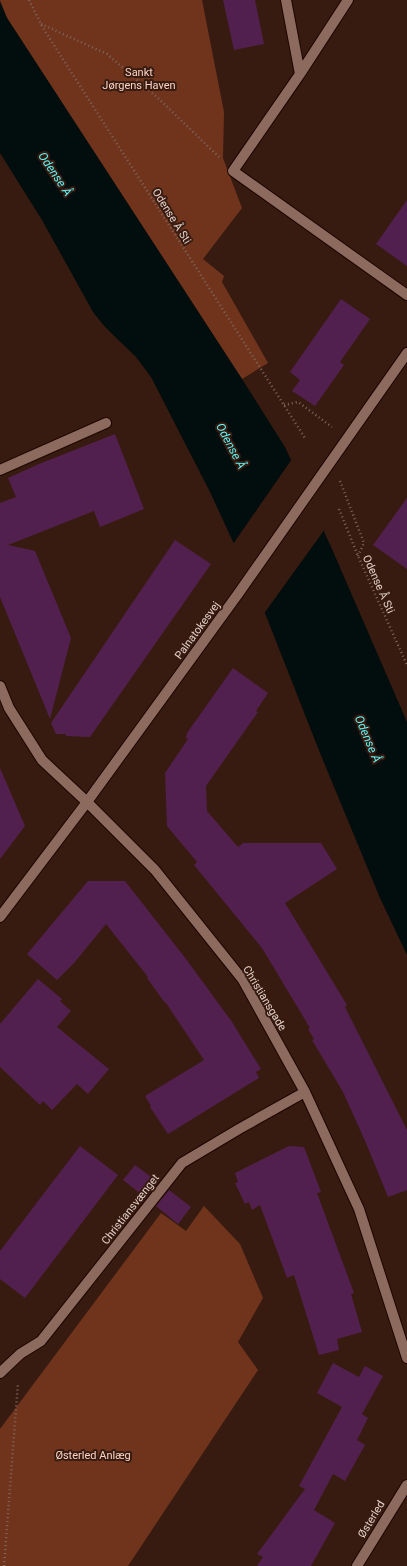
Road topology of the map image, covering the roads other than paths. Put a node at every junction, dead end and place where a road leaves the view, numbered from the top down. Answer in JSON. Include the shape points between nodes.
{"nodes":[{"id":1,"x":286,"y":0,"type":"edge"},
{"id":2,"x":348,"y":0,"type":"edge"},
{"id":3,"x":300,"y":74,"type":"junction"},
{"id":4,"x":407,"y":295,"type":"edge"},
{"id":5,"x":407,"y":353,"type":"edge"},
{"id":6,"x":106,"y":423,"type":"dead end"},
{"id":7,"x":0,"y":470,"type":"edge"},
{"id":8,"x":0,"y":686,"type":"edge"},
{"id":9,"x":87,"y":802,"type":"junction"},
{"id":10,"x":0,"y":917,"type":"edge"},
{"id":11,"x":305,"y":1092,"type":"junction"},
{"id":12,"x":407,"y":1358,"type":"edge"},
{"id":13,"x":0,"y":1373,"type":"edge"},
{"id":14,"x":407,"y":1485,"type":"edge"},
{"id":15,"x":357,"y":1566,"type":"edge"}],
"edges":[{"from":1,"to":3,"type":"street"},
{"from":2,"to":3,"type":"street"},
{"from":3,"to":4,"type":"street","via":[[233,171]]},
{"from":5,"to":9,"type":"street","name":"Palnatokesvej","via":[[238,594]]},
{"from":6,"to":7,"type":"street"},
{"from":8,"to":9,"type":"street","name":"Christiansgade","via":[[9,708],[42,760]]},
{"from":9,"to":10,"type":"street","name":"Palnatokesvej"},
{"from":9,"to":11,"type":"street","name":"Christiansgade","via":[[155,870],[243,980]]},
{"from":11,"to":12,"type":"street","name":"Christiansgade","via":[[359,1208]]},
{"from":11,"to":13,"type":"street","name":"Christiansvænget","via":[[182,1162],[41,1341],[20,1354]]},
{"from":14,"to":15,"type":"street","name":"Østerled"}]}
